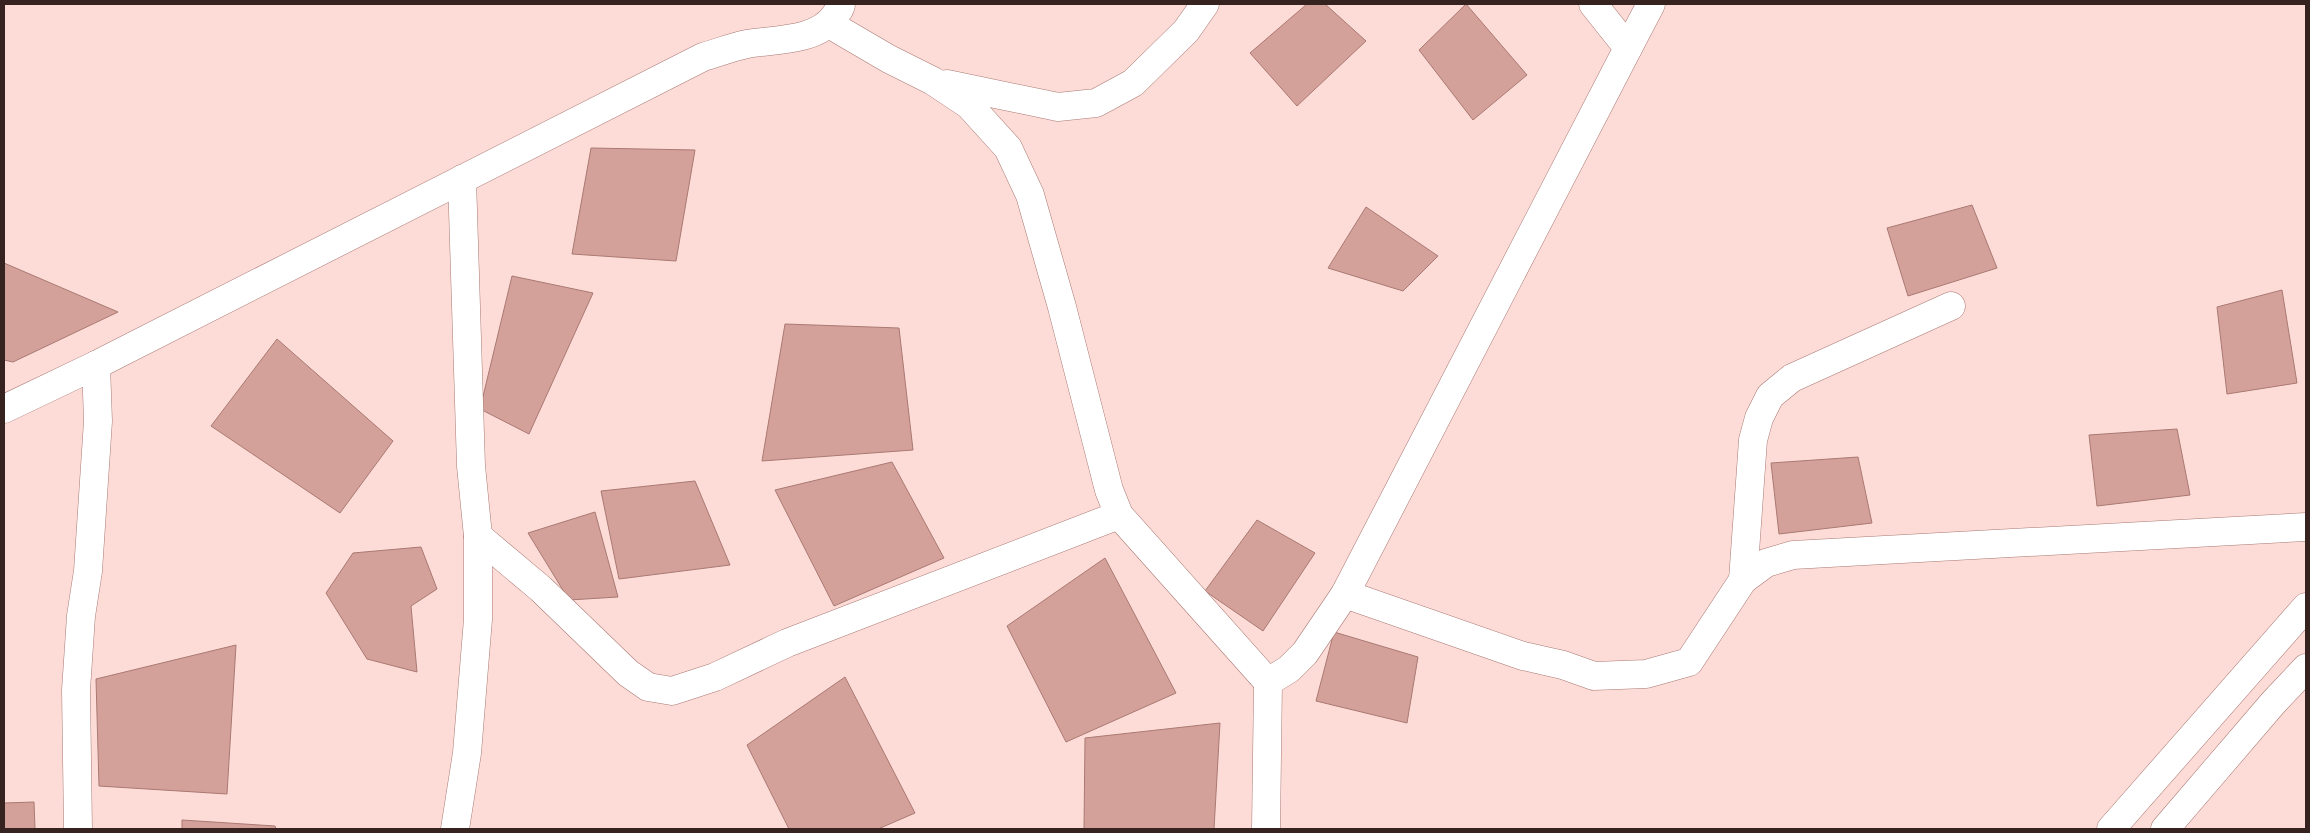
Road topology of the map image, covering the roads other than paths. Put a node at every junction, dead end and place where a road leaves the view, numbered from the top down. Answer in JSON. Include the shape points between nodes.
{"nodes":[{"id":1,"x":1206,"y":4,"type":"edge"},
{"id":2,"x":1593,"y":4,"type":"edge"},
{"id":3,"x":1650,"y":4,"type":"edge"},
{"id":4,"x":835,"y":14,"type":"edge"},
{"id":5,"x":1628,"y":48,"type":"junction"},
{"id":6,"x":933,"y":81,"type":"junction"},
{"id":7,"x":462,"y":179,"type":"junction"},
{"id":8,"x":1951,"y":306,"type":"dead end"},
{"id":9,"x":96,"y":365,"type":"junction"},
{"id":10,"x":4,"y":409,"type":"edge"},
{"id":11,"x":1119,"y":515,"type":"junction"},
{"id":12,"x":2306,"y":527,"type":"edge"},
{"id":13,"x":478,"y":536,"type":"junction"},
{"id":14,"x":1743,"y":580,"type":"junction"},
{"id":15,"x":1344,"y":594,"type":"junction"},
{"id":16,"x":2306,"y":607,"type":"edge"},
{"id":17,"x":2306,"y":668,"type":"edge"},
{"id":18,"x":1268,"y":682,"type":"junction"},
{"id":19,"x":78,"y":829,"type":"edge"},
{"id":20,"x":455,"y":829,"type":"edge"},
{"id":21,"x":1266,"y":829,"type":"edge"},
{"id":22,"x":2111,"y":829,"type":"edge"},
{"id":23,"x":2165,"y":829,"type":"edge"}],
"edges":[{"from":1,"to":6,"type":"street","via":[[1186,31],[1133,82],[1096,103],[1058,108]]},
{"from":2,"to":5,"type":"street"},
{"from":3,"to":5,"type":"street"},
{"from":4,"to":6,"type":"street","via":[[889,59]]},
{"from":4,"to":7,"type":"street","via":[[810,33],[747,44],[703,57]]},
{"from":5,"to":15,"type":"street"},
{"from":6,"to":11,"type":"street","via":[[969,105],[991,126],[1020,170],[1062,306],[1109,490]]},
{"from":7,"to":9,"type":"street"},
{"from":7,"to":13,"type":"street","via":[[471,466]]},
{"from":8,"to":14,"type":"street","via":[[1792,378],[1770,396],[1753,440]]},
{"from":9,"to":10,"type":"street"},
{"from":9,"to":19,"type":"street","via":[[98,422],[76,690]]},
{"from":11,"to":13,"type":"street","via":[[787,642],[715,677],[672,691],[648,687],[628,673],[541,589]]},
{"from":11,"to":18,"type":"street"},
{"from":12,"to":14,"type":"street","via":[[1793,555],[1766,563]]},
{"from":13,"to":20,"type":"street","via":[[478,619],[467,753]]},
{"from":14,"to":15,"type":"street","via":[[1689,662],[1646,674],[1594,676],[1523,656]]},
{"from":15,"to":18,"type":"street","via":[[1304,653],[1289,669]]},
{"from":16,"to":22,"type":"street"},
{"from":17,"to":23,"type":"street"},
{"from":18,"to":21,"type":"street"}]}
